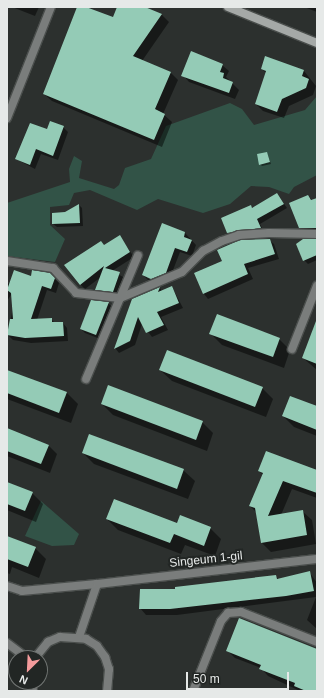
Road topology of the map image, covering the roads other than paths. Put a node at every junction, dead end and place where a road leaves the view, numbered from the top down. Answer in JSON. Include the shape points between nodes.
{"nodes":[{"id":1,"x":51,"y":7,"type":"edge"},
{"id":2,"x":228,"y":7,"type":"edge"},
{"id":3,"x":317,"y":43,"type":"edge"},
{"id":4,"x":7,"y":118,"type":"edge"},
{"id":5,"x":317,"y":234,"type":"edge"},
{"id":6,"x":138,"y":255,"type":"dead end"},
{"id":7,"x":7,"y":261,"type":"edge"},
{"id":8,"x":317,"y":286,"type":"edge"},
{"id":9,"x":120,"y":298,"type":"junction"},
{"id":10,"x":292,"y":349,"type":"dead end"},
{"id":11,"x":86,"y":379,"type":"dead end"},
{"id":12,"x":317,"y":559,"type":"edge"},
{"id":13,"x":97,"y":584,"type":"junction"},
{"id":14,"x":7,"y":586,"type":"edge"},
{"id":15,"x":79,"y":637,"type":"junction"},
{"id":16,"x":317,"y":642,"type":"edge"},
{"id":17,"x":7,"y":643,"type":"edge"},
{"id":18,"x":16,"y":650,"type":"edge"},
{"id":19,"x":41,"y":650,"type":"edge"},
{"id":20,"x":107,"y":691,"type":"edge"},
{"id":21,"x":193,"y":691,"type":"edge"}],
"edges":[{"from":1,"to":4,"type":"street"},
{"from":2,"to":3,"type":"main road"},
{"from":5,"to":9,"type":"street","via":[[269,233],[239,236],[222,241],[203,251],[182,272]]},
{"from":6,"to":9,"type":"street"},
{"from":7,"to":9,"type":"street","via":[[53,268],[76,293]]},
{"from":8,"to":10,"type":"street"},
{"from":9,"to":11,"type":"street"},
{"from":12,"to":13,"type":"street","name":"Singeum 1-gil"},
{"from":13,"to":14,"type":"street","name":"Singeum 1-gil","via":[[22,591]]},
{"from":13,"to":15,"type":"street"},
{"from":15,"to":19,"type":"street","via":[[60,637],[48,642]]},
{"from":15,"to":20,"type":"street","via":[[97,646],[105,657],[109,669]]},
{"from":16,"to":21,"type":"street","via":[[241,612],[228,613],[221,621]]},
{"from":17,"to":18,"type":"street"}]}
